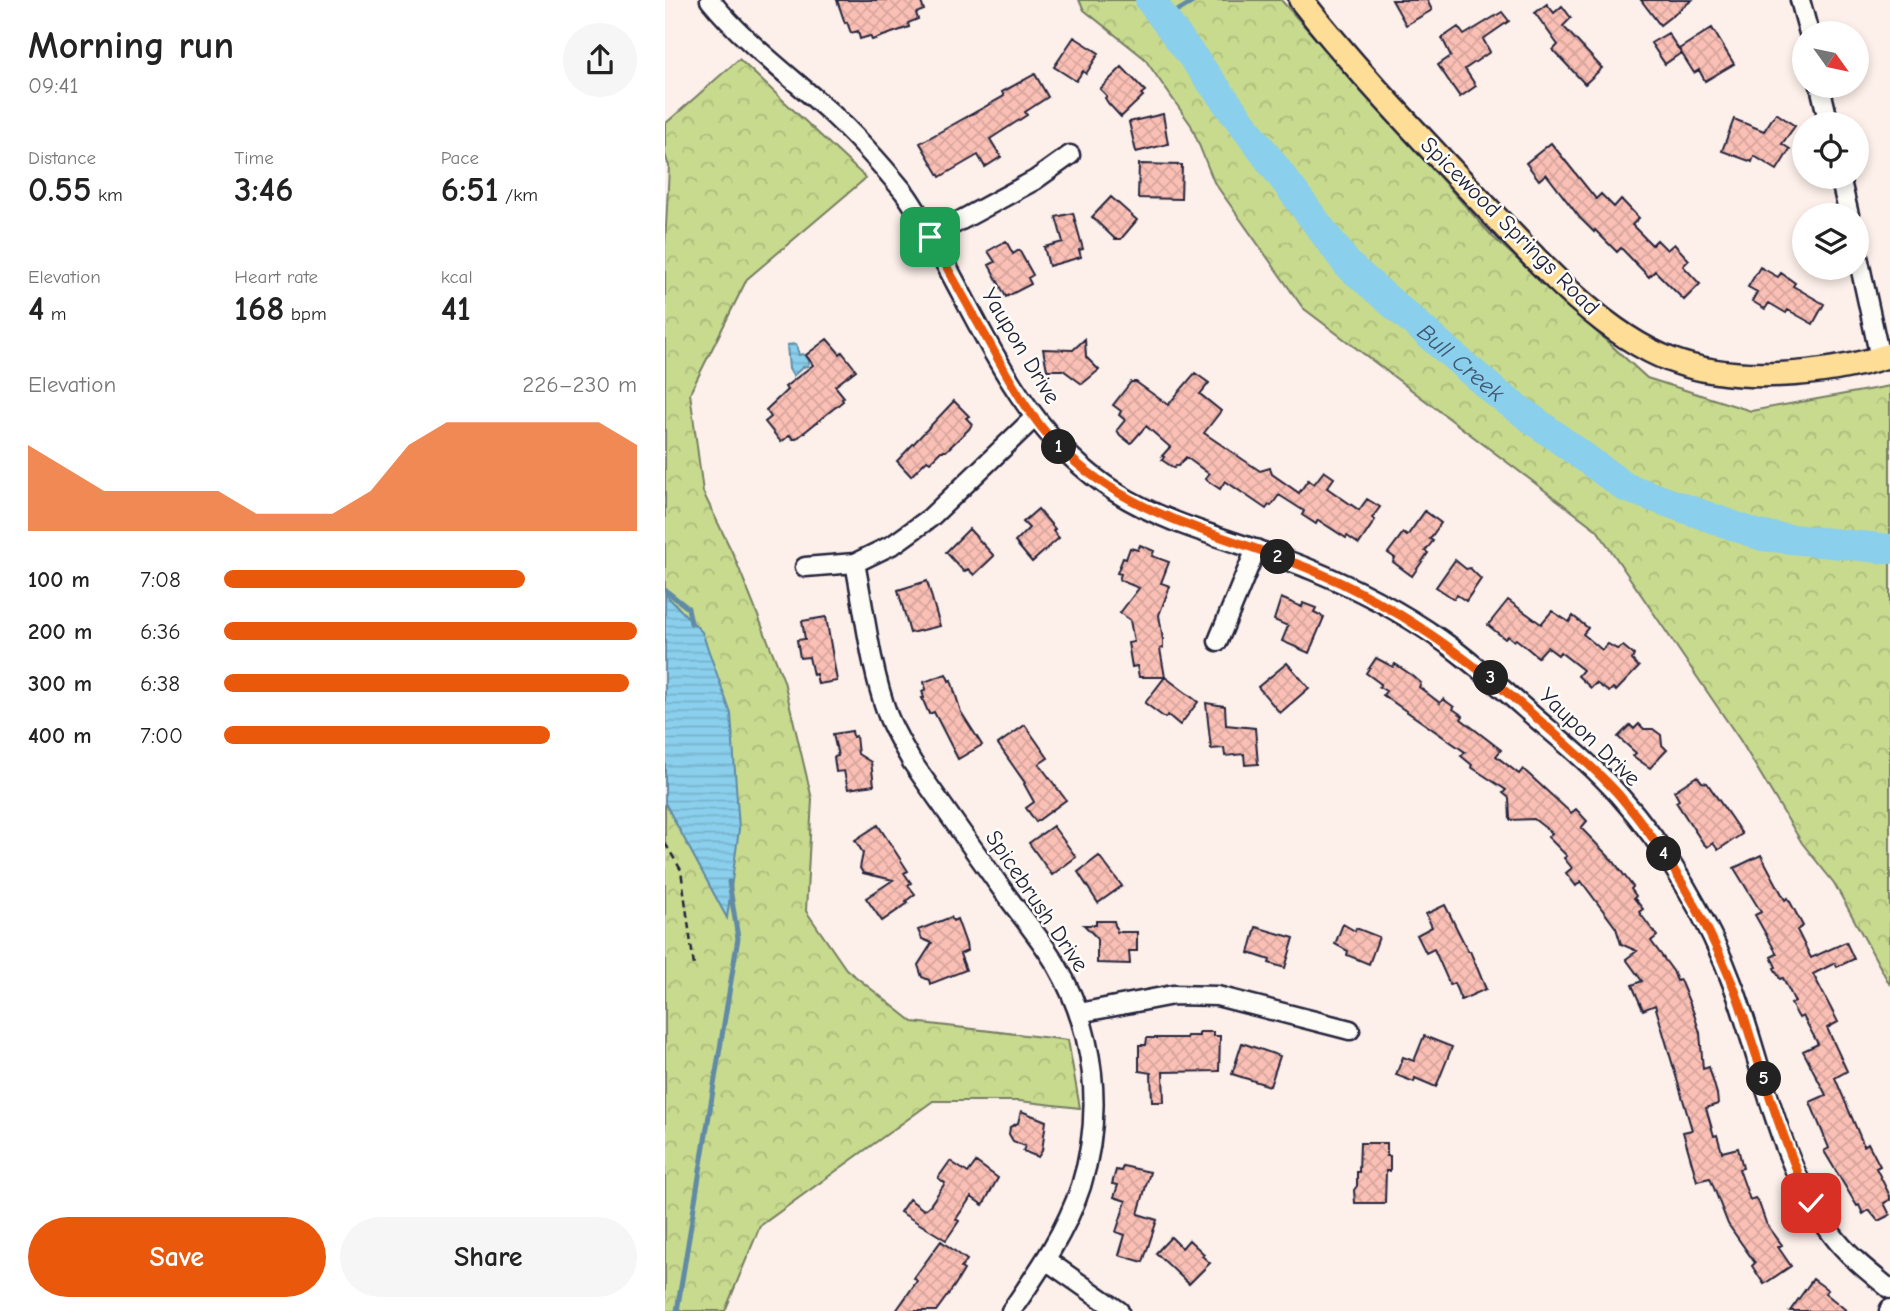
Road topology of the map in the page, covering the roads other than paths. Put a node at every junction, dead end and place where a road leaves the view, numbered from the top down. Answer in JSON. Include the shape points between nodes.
{"nodes":[{"id":1,"x":1301,"y":0,"type":"edge"},
{"id":2,"x":1800,"y":0,"type":"edge"},
{"id":3,"x":713,"y":1,"type":"edge"},
{"id":4,"x":1805,"y":21,"type":"edge"},
{"id":5,"x":1070,"y":155,"type":"dead end"},
{"id":6,"x":930,"y":237,"type":"junction"},
{"id":7,"x":1864,"y":280,"type":"edge"},
{"id":8,"x":1885,"y":357,"type":"edge"},
{"id":9,"x":1034,"y":418,"type":"junction"},
{"id":10,"x":1256,"y":548,"type":"junction"},
{"id":11,"x":855,"y":563,"type":"junction"},
{"id":12,"x":805,"y":567,"type":"dead end"},
{"id":13,"x":1219,"y":641,"type":"dead end"},
{"id":14,"x":1079,"y":1013,"type":"junction"},
{"id":15,"x":1350,"y":1030,"type":"dead end"},
{"id":16,"x":1046,"y":1260,"type":"junction"},
{"id":17,"x":1890,"y":1289,"type":"edge"},
{"id":18,"x":1011,"y":1311,"type":"edge"},
{"id":19,"x":1119,"y":1311,"type":"edge"}],
"edges":[{"from":1,"to":8,"type":"main road","name":"Spicewood Springs Road","via":[[1389,103],[1565,287],[1640,345],[1684,364],[1724,372],[1831,369]]},
{"from":2,"to":4,"type":"street"},
{"from":3,"to":6,"type":"street","name":"Yaupon Drive","via":[[750,43],[833,115],[870,154],[907,196]]},
{"from":5,"to":6,"type":"street","via":[[1035,180]]},
{"from":6,"to":9,"type":"street","name":"Yaupon Drive"},
{"from":7,"to":8,"type":"street"},
{"from":9,"to":10,"type":"street","name":"Yaupon Drive","via":[[1060,447],[1119,495],[1164,517]]},
{"from":9,"to":11,"type":"street","via":[[930,518],[894,544]]},
{"from":10,"to":13,"type":"street"},
{"from":10,"to":17,"type":"street","name":"Yaupon Drive","via":[[1360,593],[1439,638],[1490,677],[1617,792],[1680,877],[1706,926],[1733,985],[1790,1157],[1811,1203],[1832,1235]]},
{"from":11,"to":12,"type":"street"},
{"from":11,"to":14,"type":"street","name":"Spicebrush Drive","via":[[875,670],[901,743],[1056,965]]},
{"from":14,"to":15,"type":"street","via":[[1173,995],[1217,996]]},
{"from":14,"to":16,"type":"street","name":"Spicebrush Drive","via":[[1092,1061],[1090,1142],[1081,1186]]},
{"from":16,"to":18,"type":"street","name":"Spicebrush Drive"},
{"from":16,"to":19,"type":"street"}]}
